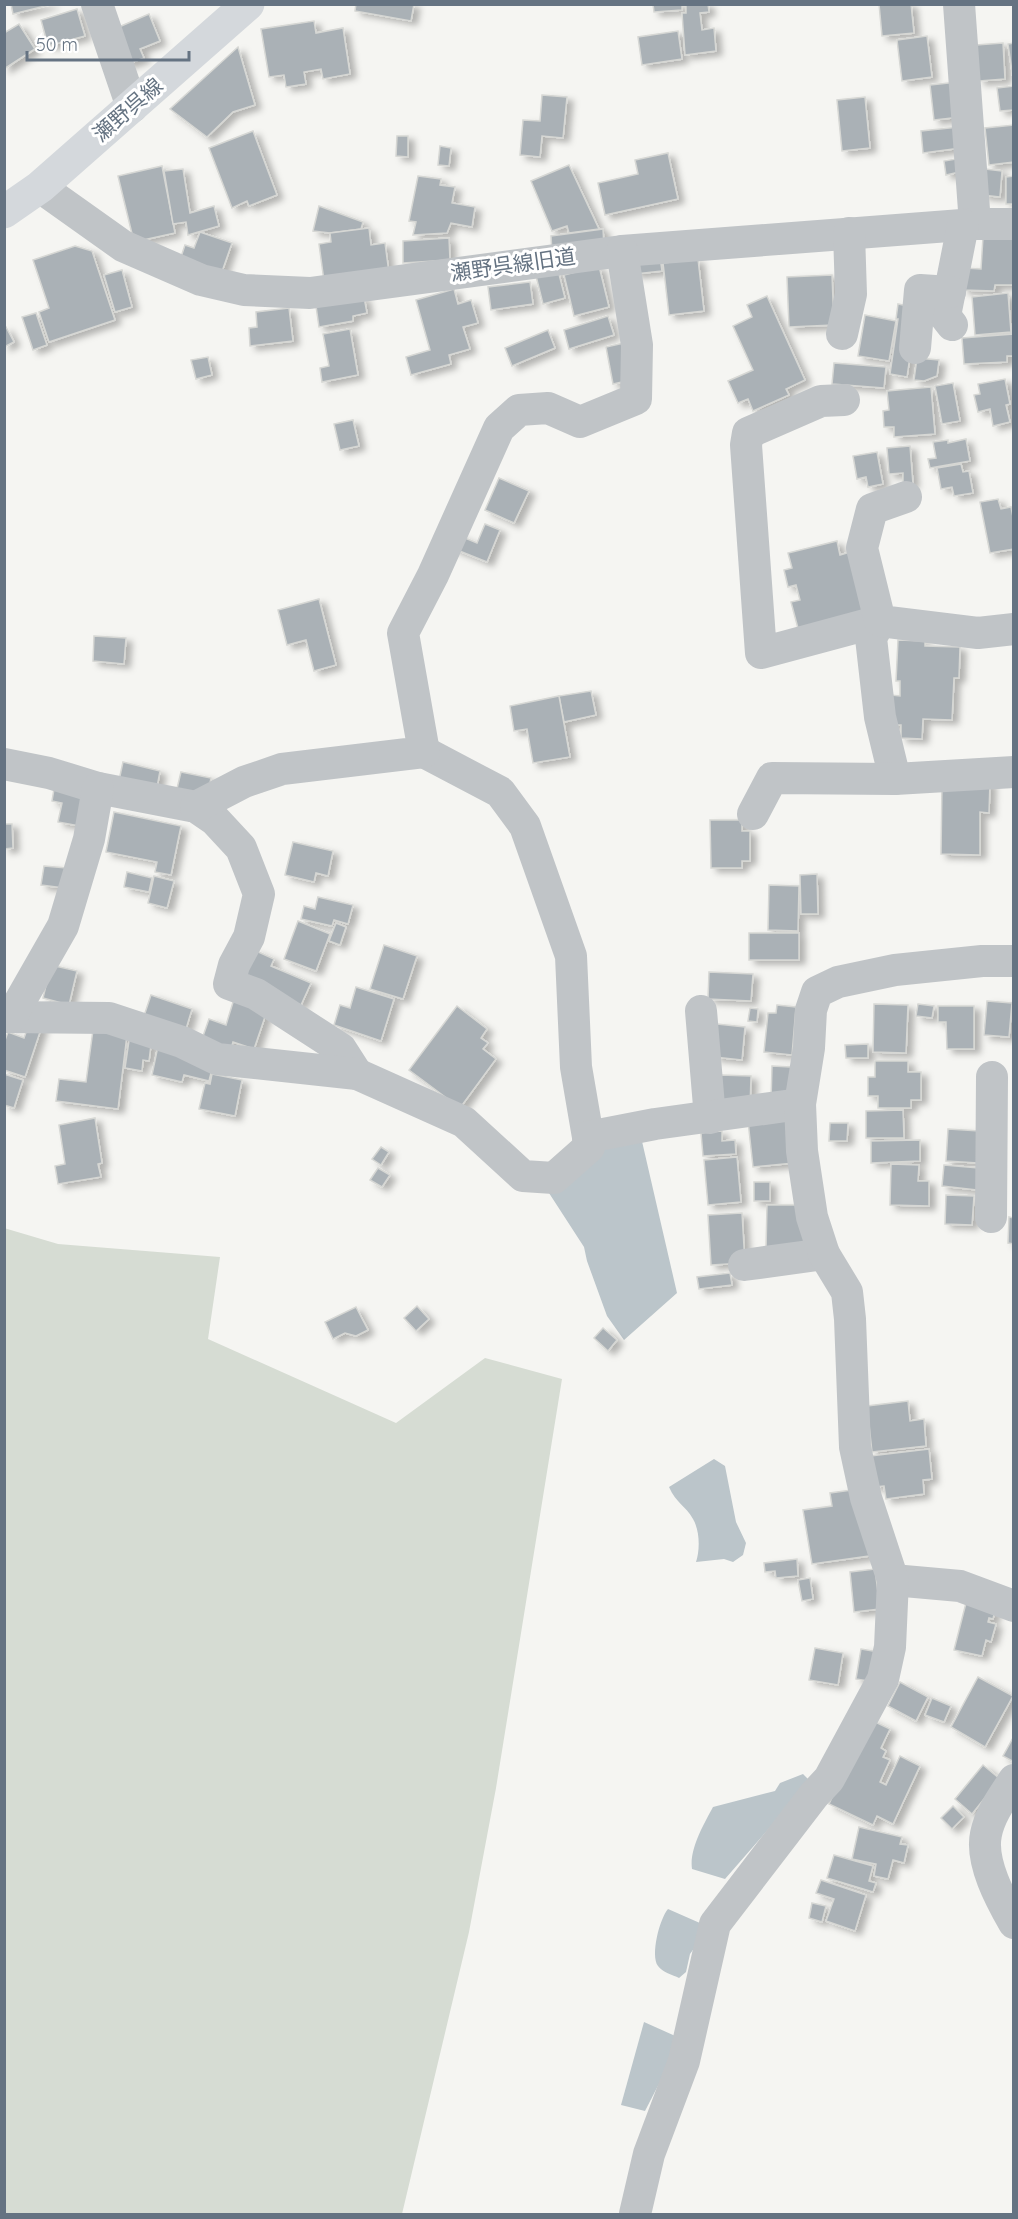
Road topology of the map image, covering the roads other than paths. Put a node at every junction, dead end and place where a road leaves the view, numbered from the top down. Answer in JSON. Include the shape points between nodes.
{"nodes":[{"id":1,"x":97,"y":4,"type":"edge"},
{"id":2,"x":248,"y":4,"type":"edge"},
{"id":3,"x":959,"y":4,"type":"edge"},
{"id":4,"x":132,"y":107,"type":"junction"},
{"id":5,"x":40,"y":187,"type":"junction"},
{"id":6,"x":4,"y":212,"type":"edge"},
{"id":7,"x":969,"y":224,"type":"junction"},
{"id":8,"x":1014,"y":224,"type":"edge"},
{"id":9,"x":849,"y":233,"type":"junction"},
{"id":10,"x":621,"y":251,"type":"junction"},
{"id":11,"x":950,"y":292,"type":"junction"},
{"id":12,"x":952,"y":325,"type":"dead end"},
{"id":13,"x":842,"y":334,"type":"dead end"},
{"id":14,"x":915,"y":348,"type":"dead end"},
{"id":15,"x":844,"y":400,"type":"dead end"},
{"id":16,"x":906,"y":496,"type":"dead end"},
{"id":17,"x":880,"y":621,"type":"junction"},
{"id":18,"x":1014,"y":630,"type":"edge"},
{"id":19,"x":424,"y":752,"type":"junction"},
{"id":20,"x":4,"y":764,"type":"edge"},
{"id":21,"x":1014,"y":772,"type":"edge"},
{"id":22,"x":895,"y":779,"type":"junction"},
{"id":23,"x":99,"y":788,"type":"junction"},
{"id":24,"x":196,"y":807,"type":"junction"},
{"id":25,"x":753,"y":814,"type":"dead end"},
{"id":26,"x":1014,"y":961,"type":"edge"},
{"id":27,"x":701,"y":1011,"type":"dead end"},
{"id":28,"x":8,"y":1017,"type":"edge"},
{"id":29,"x":357,"y":1074,"type":"junction"},
{"id":30,"x":993,"y":1077,"type":"edge"},
{"id":31,"x":800,"y":1104,"type":"junction"},
{"id":32,"x":710,"y":1118,"type":"junction"},
{"id":33,"x":588,"y":1137,"type":"junction"},
{"id":34,"x":991,"y":1217,"type":"dead end"},
{"id":35,"x":824,"y":1254,"type":"junction"},
{"id":36,"x":744,"y":1266,"type":"dead end"},
{"id":37,"x":893,"y":1580,"type":"junction"},
{"id":38,"x":1014,"y":1606,"type":"edge"},
{"id":39,"x":1014,"y":1780,"type":"edge"},
{"id":40,"x":1014,"y":1923,"type":"edge"},
{"id":41,"x":635,"y":2214,"type":"edge"}],
"edges":[{"from":1,"to":4,"type":"street"},
{"from":2,"to":4,"type":"main road","name":"瀬野呉線"},
{"from":3,"to":7,"type":"street"},
{"from":4,"to":5,"type":"main road","name":"瀬野呉線"},
{"from":5,"to":6,"type":"main road","name":"瀬野呉線"},
{"from":5,"to":10,"type":"street","name":"瀬野呉線旧道","via":[[123,246],[201,280],[244,290],[310,293]]},
{"from":7,"to":8,"type":"street","name":"瀬野呉線旧道"},
{"from":7,"to":9,"type":"street","name":"瀬野呉線旧道"},
{"from":7,"to":11,"type":"street"},
{"from":9,"to":10,"type":"street","name":"瀬野呉線旧道"},
{"from":9,"to":13,"type":"street","via":[[851,294]]},
{"from":10,"to":19,"type":"street","via":[[637,345],[636,399],[580,422],[548,408],[519,410],[499,428],[403,633]]},
{"from":11,"to":12,"type":"street","via":[[945,316]]},
{"from":11,"to":14,"type":"street","via":[[921,290]]},
{"from":15,"to":17,"type":"street","via":[[821,401],[748,433],[761,653]]},
{"from":16,"to":17,"type":"street","via":[[872,509],[862,548]]},
{"from":17,"to":18,"type":"street","via":[[978,633]]},
{"from":17,"to":22,"type":"street","via":[[872,638],[880,717]]},
{"from":19,"to":24,"type":"street","via":[[282,769],[244,782]]},
{"from":19,"to":33,"type":"street","via":[[500,792],[525,826],[571,956],[576,1067]]},
{"from":20,"to":23,"type":"street"},
{"from":21,"to":22,"type":"street"},
{"from":22,"to":25,"type":"street","via":[[772,778]]},
{"from":23,"to":24,"type":"street"},
{"from":23,"to":28,"type":"street","via":[[89,839],[63,926]]},
{"from":24,"to":29,"type":"street","via":[[241,848],[259,894],[249,937],[229,984],[256,994],[341,1049]]},
{"from":26,"to":31,"type":"street","via":[[895,970],[838,982],[817,992],[810,1010],[809,1048]]},
{"from":27,"to":32,"type":"street"},
{"from":28,"to":29,"type":"street","via":[[109,1018],[182,1042],[217,1059]]},
{"from":29,"to":33,"type":"street","via":[[464,1122],[523,1176],[554,1178],[589,1147]]},
{"from":30,"to":34,"type":"street"},
{"from":31,"to":32,"type":"street"},
{"from":31,"to":35,"type":"street","via":[[812,1217]]},
{"from":32,"to":33,"type":"street"},
{"from":35,"to":36,"type":"street"},
{"from":35,"to":37,"type":"street","via":[[847,1292],[855,1447],[866,1498]]},
{"from":37,"to":38,"type":"street","via":[[960,1586]]},
{"from":37,"to":41,"type":"street","via":[[890,1647],[883,1679],[829,1779],[715,1924],[684,2061],[649,2154]]},
{"from":39,"to":40,"type":"street","via":[[994,1810],[985,1836],[987,1861],[997,1893]]}]}
